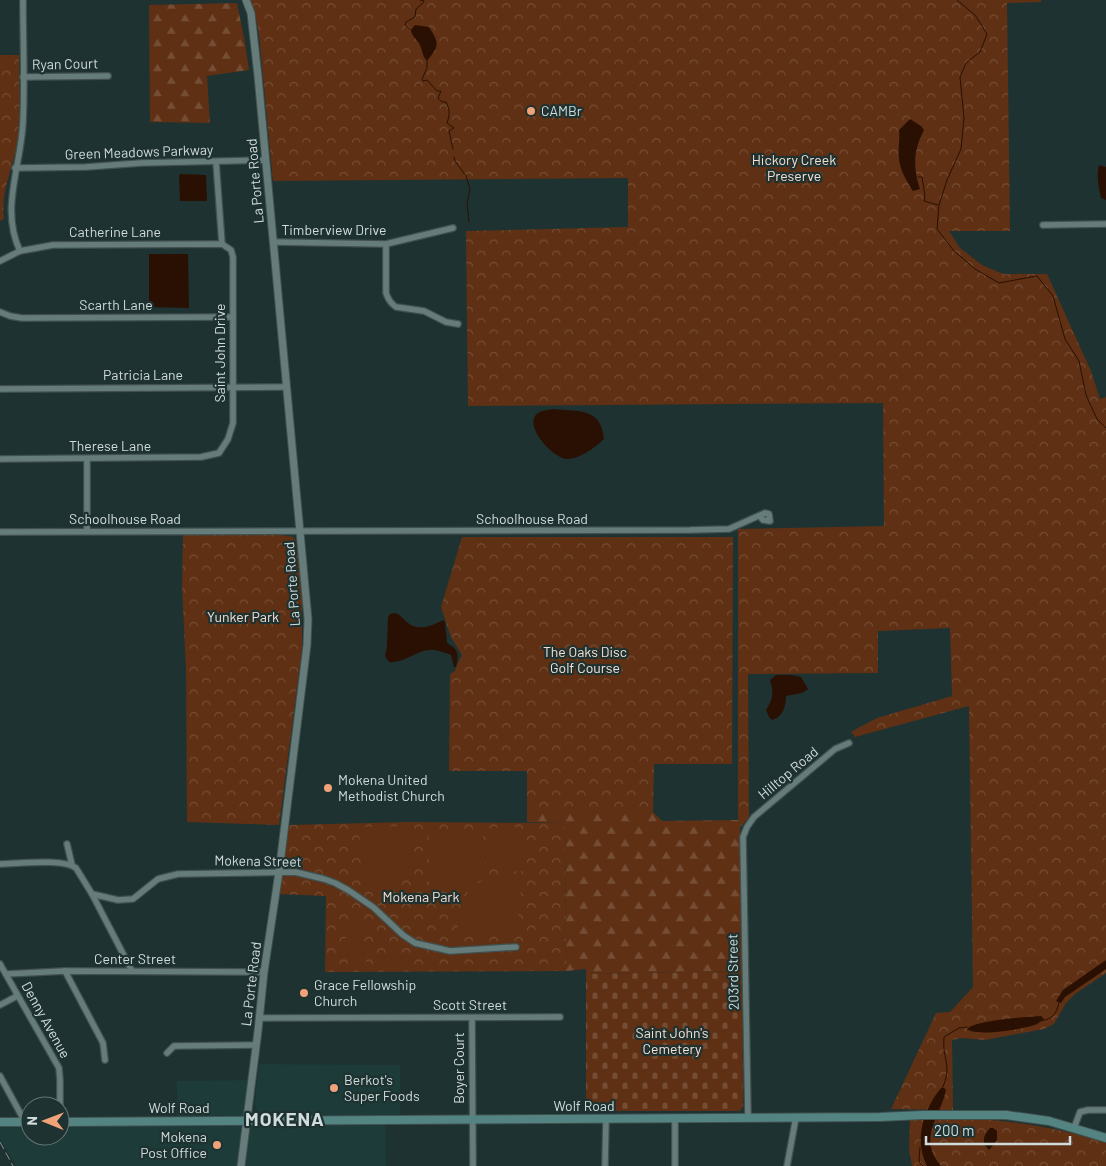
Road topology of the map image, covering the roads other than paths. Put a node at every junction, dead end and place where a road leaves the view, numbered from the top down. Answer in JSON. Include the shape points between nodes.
{"nodes":[{"id":1,"x":22,"y":0,"type":"edge"},
{"id":2,"x":246,"y":0,"type":"edge"},
{"id":3,"x":23,"y":76,"type":"junction"},
{"id":4,"x":108,"y":76,"type":"dead end"},
{"id":5,"x":265,"y":160,"type":"junction"},
{"id":6,"x":216,"y":162,"type":"junction"},
{"id":7,"x":14,"y":168,"type":"junction"},
{"id":8,"x":1106,"y":224,"type":"edge"},
{"id":9,"x":1042,"y":225,"type":"dead end"},
{"id":10,"x":454,"y":228,"type":"dead end"},
{"id":11,"x":273,"y":242,"type":"junction"},
{"id":12,"x":222,"y":244,"type":"junction"},
{"id":13,"x":386,"y":244,"type":"junction"},
{"id":14,"x":20,"y":251,"type":"junction"},
{"id":15,"x":0,"y":261,"type":"edge"},
{"id":16,"x":0,"y":312,"type":"edge"},
{"id":17,"x":233,"y":317,"type":"junction"},
{"id":18,"x":458,"y":324,"type":"dead end"},
{"id":19,"x":233,"y":387,"type":"junction"},
{"id":20,"x":287,"y":387,"type":"junction"},
{"id":21,"x":0,"y":389,"type":"edge"},
{"id":22,"x":219,"y":453,"type":"joint"},
{"id":23,"x":87,"y":458,"type":"junction"},
{"id":24,"x":0,"y":459,"type":"edge"},
{"id":25,"x":760,"y":516,"type":"dead end"},
{"id":26,"x":87,"y":531,"type":"junction"},
{"id":27,"x":0,"y":532,"type":"edge"},
{"id":28,"x":301,"y":532,"type":"junction"},
{"id":29,"x":849,"y":742,"type":"dead end"},
{"id":30,"x":747,"y":827,"type":"joint"},
{"id":31,"x":67,"y":844,"type":"dead end"},
{"id":32,"x":0,"y":864,"type":"edge"},
{"id":33,"x":72,"y":865,"type":"junction"},
{"id":34,"x":279,"y":872,"type":"junction"},
{"id":35,"x":92,"y":894,"type":"junction"},
{"id":36,"x":516,"y":947,"type":"dead end"},
{"id":37,"x":0,"y":964,"type":"edge"},
{"id":38,"x":65,"y":971,"type":"junction"},
{"id":39,"x":132,"y":971,"type":"junction"},
{"id":40,"x":264,"y":972,"type":"junction"},
{"id":41,"x":6,"y":974,"type":"junction"},
{"id":42,"x":17,"y":996,"type":"junction"},
{"id":43,"x":0,"y":1005,"type":"edge"},
{"id":44,"x":560,"y":1017,"type":"dead end"},
{"id":45,"x":260,"y":1018,"type":"junction"},
{"id":46,"x":472,"y":1018,"type":"junction"},
{"id":47,"x":256,"y":1045,"type":"junction"},
{"id":48,"x":167,"y":1053,"type":"dead end"},
{"id":49,"x":105,"y":1060,"type":"dead end"},
{"id":50,"x":0,"y":1076,"type":"edge"},
{"id":51,"x":60,"y":1096,"type":"edge"},
{"id":52,"x":20,"y":1109,"type":"edge"},
{"id":53,"x":1106,"y":1110,"type":"edge"},
{"id":54,"x":796,"y":1117,"type":"junction"},
{"id":55,"x":606,"y":1118,"type":"junction"},
{"id":56,"x":675,"y":1118,"type":"junction"},
{"id":57,"x":748,"y":1118,"type":"junction"},
{"id":58,"x":472,"y":1119,"type":"junction"},
{"id":59,"x":247,"y":1120,"type":"junction"},
{"id":60,"x":0,"y":1122,"type":"edge"},
{"id":61,"x":20,"y":1122,"type":"edge"},
{"id":62,"x":70,"y":1122,"type":"edge"},
{"id":63,"x":1074,"y":1128,"type":"junction"},
{"id":64,"x":1106,"y":1138,"type":"edge"},
{"id":65,"x":241,"y":1166,"type":"edge"},
{"id":66,"x":473,"y":1166,"type":"edge"},
{"id":67,"x":605,"y":1166,"type":"edge"},
{"id":68,"x":675,"y":1166,"type":"edge"},
{"id":69,"x":788,"y":1166,"type":"edge"}],
"edges":[{"from":1,"to":3,"type":"street"},
{"from":2,"to":5,"type":"street","name":"La Porte Road","via":[[251,12]]},
{"from":3,"to":4,"type":"street","name":"Ryan Court"},
{"from":3,"to":7,"type":"street","via":[[21,145]]},
{"from":5,"to":6,"type":"street","name":"Green Meadows Parkway"},
{"from":5,"to":11,"type":"street","name":"La Porte Road"},
{"from":6,"to":7,"type":"street","name":"Green Meadows Parkway"},
{"from":6,"to":12,"type":"street"},
{"from":7,"to":14,"type":"street","via":[[7,192],[7,212],[9,228]]},
{"from":8,"to":9,"type":"street"},
{"from":10,"to":13,"type":"street","name":"Timberview Drive"},
{"from":11,"to":13,"type":"street","name":"Timberview Drive"},
{"from":11,"to":20,"type":"street","name":"La Porte Road"},
{"from":12,"to":14,"type":"street","name":"Catherine Lane","via":[[63,245]]},
{"from":12,"to":17,"type":"street","name":"Saint John Drive","via":[[233,257]]},
{"from":13,"to":18,"type":"street","via":[[386,293],[392,304]]},
{"from":14,"to":15,"type":"street","name":"Catherine Lane"},
{"from":16,"to":17,"type":"street","name":"Scarth Lane","via":[[22,318]]},
{"from":17,"to":19,"type":"street","name":"Saint John Drive"},
{"from":19,"to":20,"type":"street","name":"Patricia Lane"},
{"from":19,"to":21,"type":"street","name":"Patricia Lane"},
{"from":19,"to":22,"type":"street","name":"Saint John Drive","via":[[233,423]]},
{"from":20,"to":28,"type":"street","name":"La Porte Road"},
{"from":22,"to":23,"type":"street","name":"Therese Lane","via":[[190,458]]},
{"from":23,"to":24,"type":"street","name":"Therese Lane"},
{"from":23,"to":26,"type":"street"},
{"from":25,"to":28,"type":"street","name":"Schoolhouse Road","via":[[729,529]]},
{"from":26,"to":27,"type":"street","name":"Schoolhouse Road"},
{"from":26,"to":28,"type":"street","name":"Schoolhouse Road"},
{"from":28,"to":34,"type":"street","name":"La Porte Road","via":[[308,606],[307,645]]},
{"from":29,"to":30,"type":"street","name":"Hilltop Road","via":[[754,817]]},
{"from":30,"to":57,"type":"street","name":"203rd Street","via":[[743,837]]},
{"from":31,"to":33,"type":"street"},
{"from":32,"to":33,"type":"street"},
{"from":33,"to":35,"type":"street"},
{"from":34,"to":35,"type":"street","name":"Mokena Street","via":[[178,874],[158,879],[133,899],[118,900]]},
{"from":34,"to":36,"type":"street","name":"Mokena Street","via":[[304,874],[335,883],[373,907],[409,940],[423,946],[450,951]]},
{"from":34,"to":40,"type":"street","name":"La Porte Road"},
{"from":35,"to":39,"type":"street"},
{"from":37,"to":41,"type":"street","name":"Denny Avenue"},
{"from":38,"to":39,"type":"street","name":"Center Street"},
{"from":38,"to":41,"type":"street","name":"Center Street"},
{"from":38,"to":49,"type":"street","via":[[103,1043]]},
{"from":39,"to":40,"type":"street","name":"Center Street"},
{"from":40,"to":45,"type":"street","name":"La Porte Road"},
{"from":41,"to":42,"type":"street","name":"Denny Avenue"},
{"from":42,"to":43,"type":"street"},
{"from":42,"to":51,"type":"street","name":"Denny Avenue","via":[[59,1068]]},
{"from":44,"to":46,"type":"street","name":"Scott Street"},
{"from":45,"to":46,"type":"street","name":"Scott Street"},
{"from":45,"to":47,"type":"street","name":"La Porte Road"},
{"from":46,"to":58,"type":"street","name":"Boyer Court"},
{"from":47,"to":48,"type":"street","via":[[174,1046]]},
{"from":47,"to":59,"type":"street","name":"La Porte Road"},
{"from":50,"to":52,"type":"street"},
{"from":53,"to":63,"type":"street","via":[[1080,1112]]},
{"from":54,"to":57,"type":"main road","name":"Wolf Road"},
{"from":54,"to":63,"type":"main road","name":"Wolf Road","via":[[1006,1115]]},
{"from":54,"to":69,"type":"street"},
{"from":55,"to":56,"type":"main road","name":"Wolf Road"},
{"from":55,"to":58,"type":"main road","name":"Wolf Road"},
{"from":55,"to":67,"type":"street"},
{"from":56,"to":57,"type":"main road","name":"Wolf Road"},
{"from":56,"to":68,"type":"street"},
{"from":58,"to":59,"type":"main road","name":"Wolf Road"},
{"from":58,"to":66,"type":"street","name":"Boyer Court"},
{"from":59,"to":62,"type":"main road","name":"Wolf Road"},
{"from":59,"to":65,"type":"street","name":"La Porte Road"},
{"from":60,"to":61,"type":"main road"},
{"from":63,"to":64,"type":"main road","name":"Wolf Road"}]}
